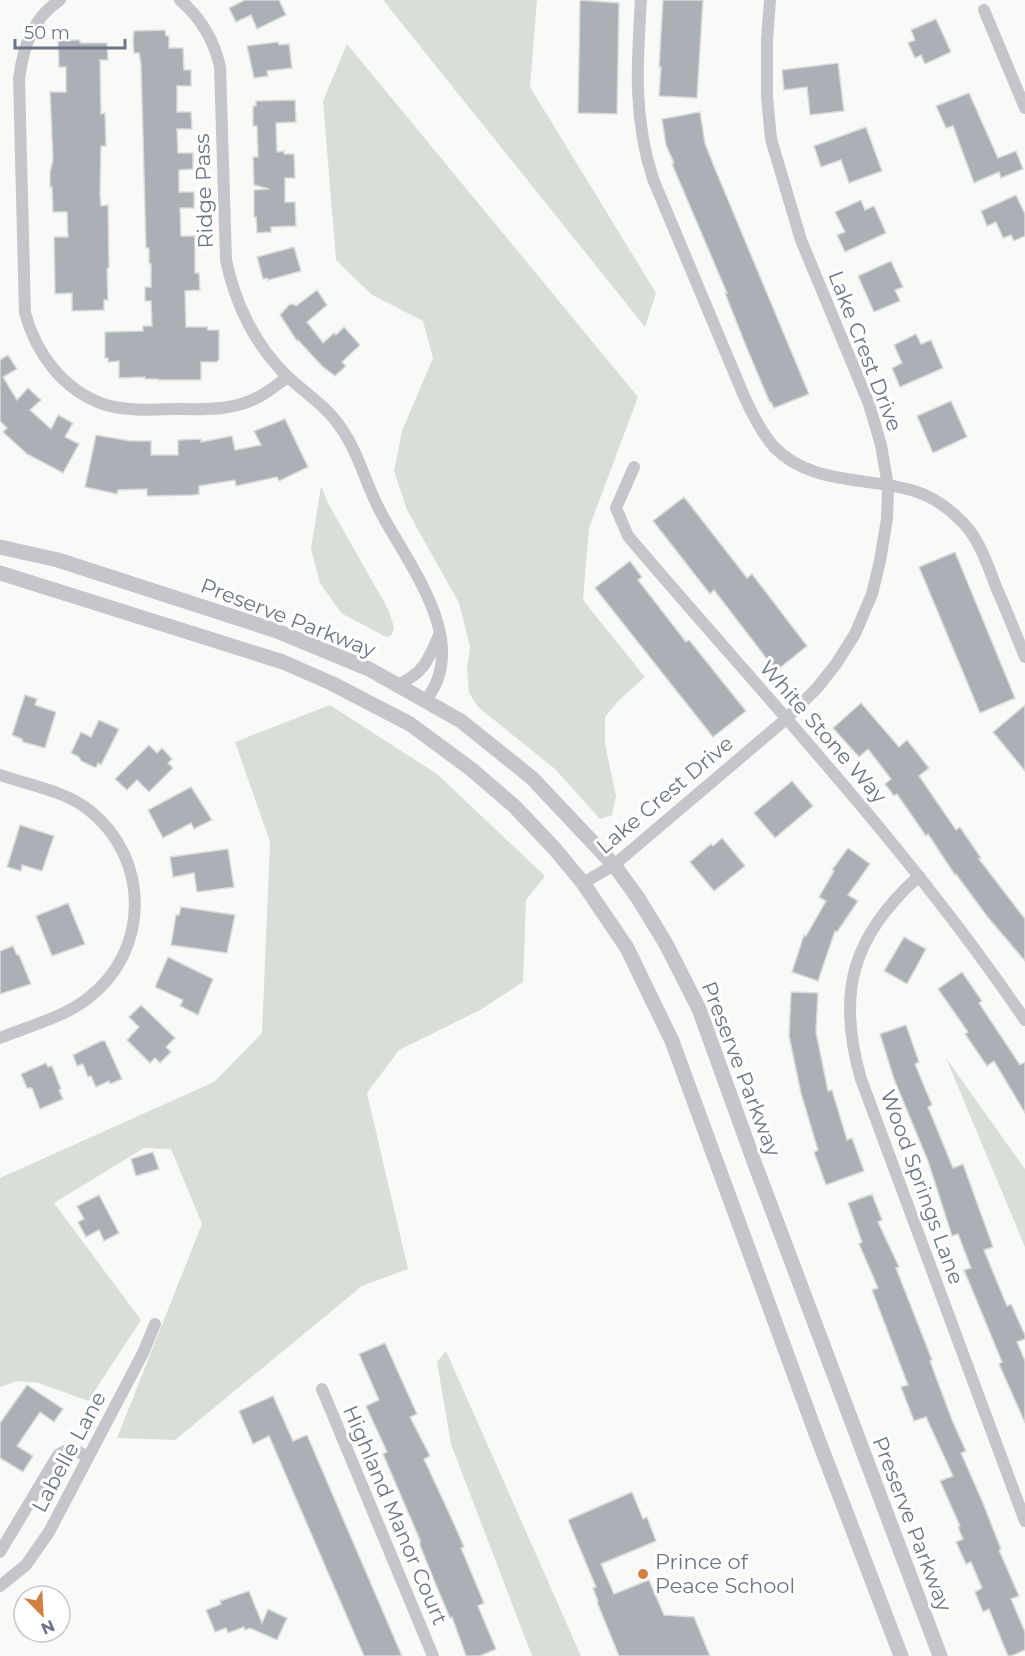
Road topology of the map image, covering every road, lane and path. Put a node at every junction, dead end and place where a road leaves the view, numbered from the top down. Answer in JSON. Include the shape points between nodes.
{"nodes":[{"id":1,"x":60,"y":0,"type":"edge"},
{"id":2,"x":180,"y":0,"type":"edge"},
{"id":3,"x":641,"y":0,"type":"edge"},
{"id":4,"x":770,"y":0,"type":"edge"},
{"id":5,"x":984,"y":10,"type":"dead end"},
{"id":6,"x":1025,"y":108,"type":"edge"},
{"id":7,"x":288,"y":377,"type":"junction"},
{"id":8,"x":634,"y":467,"type":"dead end"},
{"id":9,"x":888,"y":486,"type":"junction"},
{"id":10,"x":0,"y":547,"type":"edge"},
{"id":11,"x":0,"y":573,"type":"edge"},
{"id":12,"x":441,"y":632,"type":"junction"},
{"id":13,"x":1025,"y":657,"type":"edge"},
{"id":14,"x":397,"y":685,"type":"junction"},
{"id":15,"x":425,"y":701,"type":"junction"},
{"id":16,"x":786,"y":719,"type":"junction"},
{"id":17,"x":0,"y":775,"type":"edge"},
{"id":18,"x":614,"y":865,"type":"junction"},
{"id":19,"x":919,"y":876,"type":"junction"},
{"id":20,"x":584,"y":884,"type":"junction"},
{"id":21,"x":1025,"y":1020,"type":"edge"},
{"id":22,"x":0,"y":1038,"type":"edge"},
{"id":23,"x":155,"y":1324,"type":"dead end"},
{"id":24,"x":322,"y":1389,"type":"dead end"},
{"id":25,"x":88,"y":1457,"type":"junction"},
{"id":26,"x":1025,"y":1521,"type":"edge"},
{"id":27,"x":0,"y":1552,"type":"edge"},
{"id":28,"x":0,"y":1586,"type":"edge"},
{"id":29,"x":433,"y":1656,"type":"edge"},
{"id":30,"x":901,"y":1656,"type":"edge"},
{"id":31,"x":940,"y":1656,"type":"edge"}],
"edges":[{"from":1,"to":7,"type":"street","via":[[40,18],[31,33],[19,79],[25,313],[47,362],[77,390],[104,404],[138,410],[220,409],[261,396]]},
{"from":2,"to":7,"type":"street","name":"Ridge Pass","via":[[206,31],[220,67],[228,270],[250,327]]},
{"from":3,"to":9,"type":"street","via":[[636,86],[644,153],[758,426],[774,447],[805,467],[831,477]]},
{"from":4,"to":9,"type":"street","name":"Lake Crest Drive","via":[[767,97],[771,139],[801,240],[869,405]]},
{"from":5,"to":6,"type":"street"},
{"from":7,"to":12,"type":"street","name":"Ridge Pass","via":[[318,402],[342,430],[388,526],[429,598]]},
{"from":8,"to":16,"type":"street","name":"White Stone Way","via":[[616,508],[628,536]]},
{"from":9,"to":13,"type":"street","via":[[928,496],[970,531]]},
{"from":9,"to":16,"type":"street","name":"Lake Crest Drive","via":[[882,550],[872,594],[855,634],[817,688]]},
{"from":10,"to":14,"type":"street","name":"Preserve Parkway","via":[[58,560],[277,632],[369,669]]},
{"from":11,"to":20,"type":"street","name":"Preserve Parkway","via":[[283,662],[382,709],[410,724],[515,807]]},
{"from":12,"to":14,"type":"street","via":[[427,663],[412,678]]},
{"from":12,"to":15,"type":"street","name":"Ridge Pass","via":[[439,675]]},
{"from":14,"to":15,"type":"street","name":"Preserve Parkway"},
{"from":15,"to":18,"type":"street","name":"Preserve Parkway","via":[[461,721],[532,778]]},
{"from":16,"to":18,"type":"street","name":"Lake Crest Drive"},
{"from":16,"to":19,"type":"street","name":"White Stone Way"},
{"from":17,"to":22,"type":"street","via":[[60,795],[94,816],[128,861],[135,909],[124,957],[97,990],[67,1011]]},
{"from":18,"to":20,"type":"street","name":"Lake Crest Drive"},
{"from":18,"to":31,"type":"street","name":"Preserve Parkway","via":[[666,944],[699,1009]]},
{"from":19,"to":21,"type":"street","name":"White Stone Way"},
{"from":19,"to":26,"type":"street","name":"Wood Springs Lane","via":[[884,911],[858,957],[852,980],[849,1027],[865,1090]]},
{"from":20,"to":30,"type":"street","name":"Preserve Parkway","via":[[627,948],[672,1041]]},
{"from":23,"to":25,"type":"street","name":"Labelle Lane"},
{"from":24,"to":29,"type":"street","name":"Highland Manor Court"},
{"from":25,"to":27,"type":"street","via":[[72,1449],[58,1455]]},
{"from":25,"to":28,"type":"street","name":"Labelle Lane","via":[[49,1532],[26,1565]]}]}
